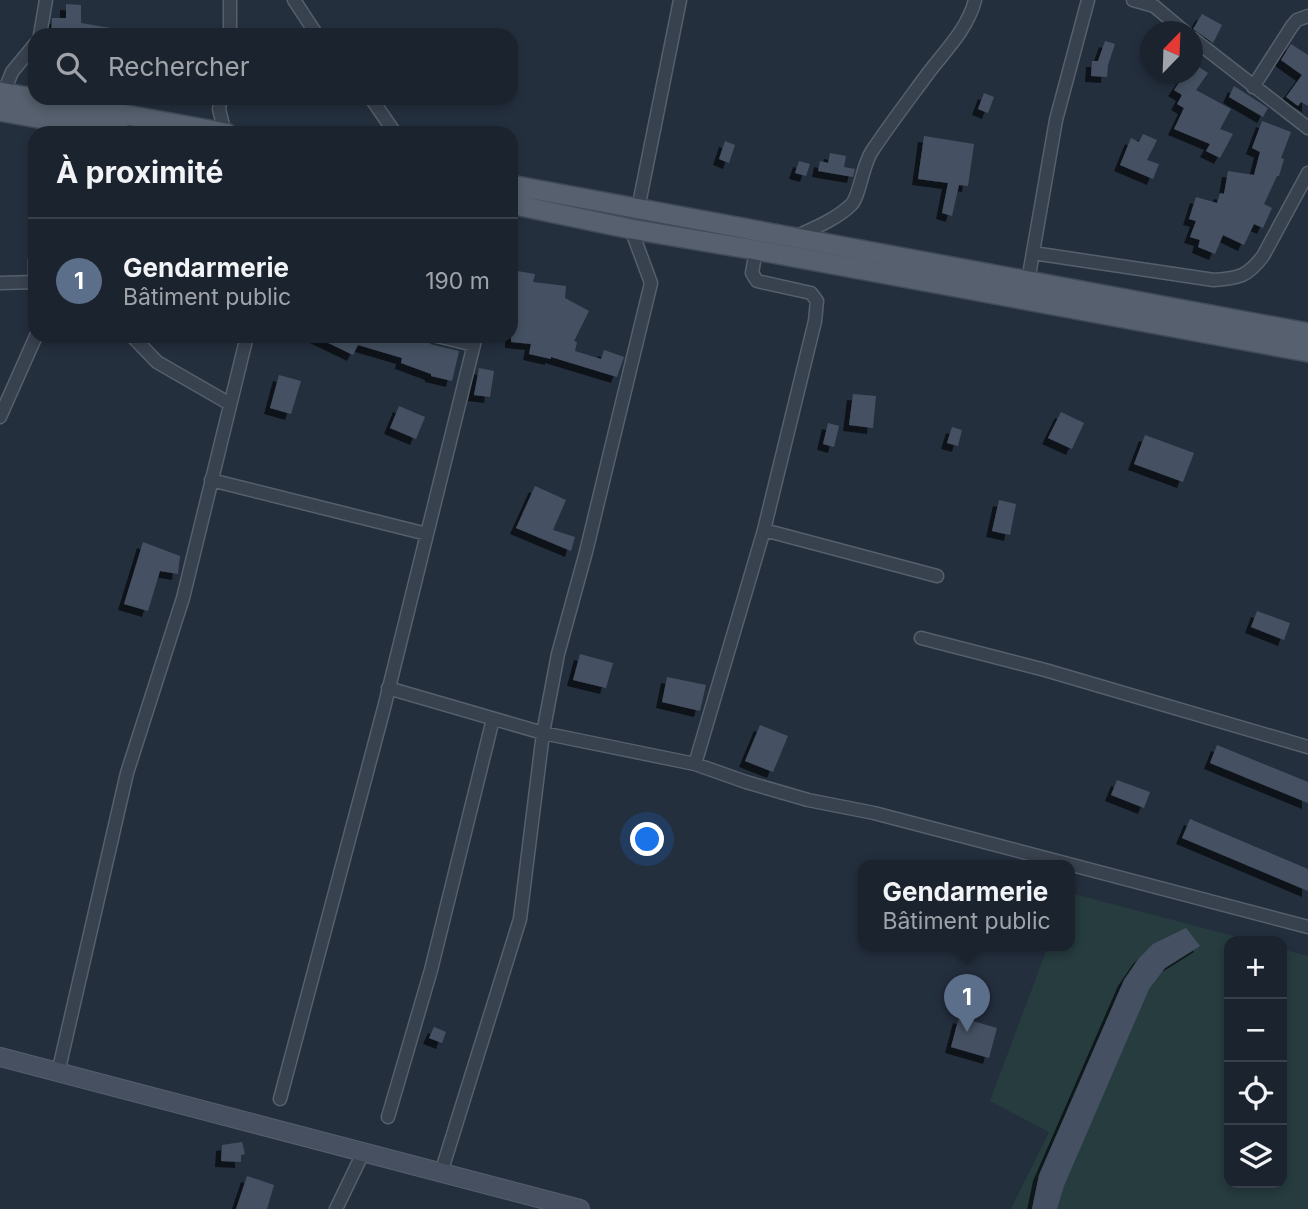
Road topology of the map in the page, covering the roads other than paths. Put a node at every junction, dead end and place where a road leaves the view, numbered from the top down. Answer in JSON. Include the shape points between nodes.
{"nodes":[{"id":1,"x":46,"y":0,"type":"edge"},
{"id":2,"x":230,"y":0,"type":"edge"},
{"id":3,"x":294,"y":0,"type":"edge"},
{"id":4,"x":680,"y":0,"type":"edge"},
{"id":5,"x":975,"y":0,"type":"edge"},
{"id":6,"x":1088,"y":0,"type":"edge"},
{"id":7,"x":1133,"y":0,"type":"edge"},
{"id":8,"x":1152,"y":3,"type":"edge"},
{"id":9,"x":1308,"y":16,"type":"edge"},
{"id":10,"x":1172,"y":21,"type":"edge"},
{"id":11,"x":41,"y":28,"type":"edge"},
{"id":12,"x":230,"y":28,"type":"edge"},
{"id":13,"x":312,"y":28,"type":"edge"},
{"id":14,"x":1203,"y":47,"type":"edge"},
{"id":15,"x":28,"y":51,"type":"edge"},
{"id":16,"x":1253,"y":87,"type":"junction"},
{"id":17,"x":1,"y":98,"type":"edge"},
{"id":18,"x":28,"y":102,"type":"edge"},
{"id":19,"x":46,"y":105,"type":"edge"},
{"id":20,"x":220,"y":105,"type":"edge"},
{"id":21,"x":376,"y":105,"type":"edge"},
{"id":22,"x":73,"y":126,"type":"edge"},
{"id":23,"x":180,"y":126,"type":"edge"},
{"id":24,"x":224,"y":126,"type":"edge"},
{"id":25,"x":390,"y":126,"type":"edge"},
{"id":26,"x":1308,"y":128,"type":"edge"},
{"id":27,"x":1308,"y":173,"type":"edge"},
{"id":28,"x":518,"y":186,"type":"edge"},
{"id":29,"x":518,"y":205,"type":"edge"},
{"id":30,"x":638,"y":209,"type":"junction"},
{"id":31,"x":631,"y":229,"type":"junction"},
{"id":32,"x":793,"y":237,"type":"junction"},
{"id":33,"x":757,"y":250,"type":"junction"},
{"id":34,"x":1033,"y":253,"type":"junction"},
{"id":35,"x":1028,"y":281,"type":"junction"},
{"id":36,"x":0,"y":283,"type":"edge"},
{"id":37,"x":28,"y":284,"type":"edge"},
{"id":38,"x":1308,"y":333,"type":"edge"},
{"id":39,"x":33,"y":343,"type":"edge"},
{"id":40,"x":139,"y":343,"type":"edge"},
{"id":41,"x":245,"y":343,"type":"edge"},
{"id":42,"x":475,"y":343,"type":"edge"},
{"id":43,"x":1308,"y":352,"type":"edge"},
{"id":44,"x":230,"y":404,"type":"junction"},
{"id":45,"x":0,"y":417,"type":"edge"},
{"id":46,"x":211,"y":480,"type":"junction"},
{"id":47,"x":764,"y":530,"type":"junction"},
{"id":48,"x":427,"y":534,"type":"junction"},
{"id":49,"x":937,"y":576,"type":"dead end"},
{"id":50,"x":921,"y":638,"type":"dead end"},
{"id":51,"x":388,"y":688,"type":"junction"},
{"id":52,"x":493,"y":719,"type":"junction"},
{"id":53,"x":543,"y":733,"type":"junction"},
{"id":54,"x":1308,"y":747,"type":"edge"},
{"id":55,"x":695,"y":764,"type":"junction"},
{"id":56,"x":1054,"y":860,"type":"edge"},
{"id":57,"x":1075,"y":866,"type":"edge"},
{"id":58,"x":1308,"y":927,"type":"edge"},
{"id":59,"x":0,"y":1057,"type":"edge"},
{"id":60,"x":58,"y":1073,"type":"junction"},
{"id":61,"x":280,"y":1099,"type":"dead end"},
{"id":62,"x":388,"y":1117,"type":"dead end"},
{"id":63,"x":363,"y":1153,"type":"junction"},
{"id":64,"x":441,"y":1173,"type":"junction"},
{"id":65,"x":337,"y":1209,"type":"edge"},
{"id":66,"x":580,"y":1209,"type":"edge"}],
"edges":[{"from":1,"to":11,"type":"street"},
{"from":2,"to":12,"type":"street"},
{"from":3,"to":13,"type":"street"},
{"from":4,"to":30,"type":"street"},
{"from":5,"to":32,"type":"street","via":[[961,30],[869,155],[854,202],[825,224]]},
{"from":6,"to":34,"type":"street","via":[[1056,120]]},
{"from":7,"to":8,"type":"street"},
{"from":8,"to":10,"type":"street"},
{"from":9,"to":16,"type":"street","via":[[1292,26]]},
{"from":14,"to":16,"type":"street"},
{"from":15,"to":17,"type":"street"},
{"from":16,"to":26,"type":"street"},
{"from":17,"to":18,"type":"main road"},
{"from":17,"to":22,"type":"main road"},
{"from":19,"to":23,"type":"main road"},
{"from":20,"to":24,"type":"street"},
{"from":21,"to":25,"type":"street"},
{"from":27,"to":34,"type":"street","via":[[1263,256],[1239,278],[1214,280]]},
{"from":28,"to":30,"type":"main road"},
{"from":29,"to":31,"type":"main road"},
{"from":30,"to":32,"type":"main road"},
{"from":31,"to":33,"type":"main road"},
{"from":31,"to":53,"type":"street","via":[[651,283],[558,654]]},
{"from":32,"to":35,"type":"main road"},
{"from":33,"to":43,"type":"main road"},
{"from":33,"to":47,"type":"street","via":[[752,273],[757,281],[811,293],[817,301]]},
{"from":34,"to":35,"type":"street"},
{"from":35,"to":38,"type":"main road"},
{"from":36,"to":37,"type":"street"},
{"from":39,"to":45,"type":"street"},
{"from":40,"to":44,"type":"street","via":[[157,362]]},
{"from":41,"to":44,"type":"street"},
{"from":42,"to":48,"type":"street"},
{"from":44,"to":46,"type":"street"},
{"from":46,"to":48,"type":"street"},
{"from":46,"to":60,"type":"street","via":[[183,598],[127,773]]},
{"from":47,"to":49,"type":"street"},
{"from":47,"to":55,"type":"street"},
{"from":48,"to":51,"type":"street"},
{"from":50,"to":54,"type":"street"},
{"from":51,"to":52,"type":"street"},
{"from":51,"to":61,"type":"street"},
{"from":52,"to":53,"type":"street"},
{"from":52,"to":62,"type":"street","via":[[431,970]]},
{"from":53,"to":55,"type":"street"},
{"from":53,"to":64,"type":"street","via":[[520,919]]},
{"from":55,"to":56,"type":"street","via":[[808,800]]},
{"from":57,"to":58,"type":"street"},
{"from":59,"to":60,"type":"street"},
{"from":60,"to":63,"type":"street"},
{"from":63,"to":64,"type":"street"},
{"from":63,"to":65,"type":"street"},
{"from":64,"to":66,"type":"street"}]}
